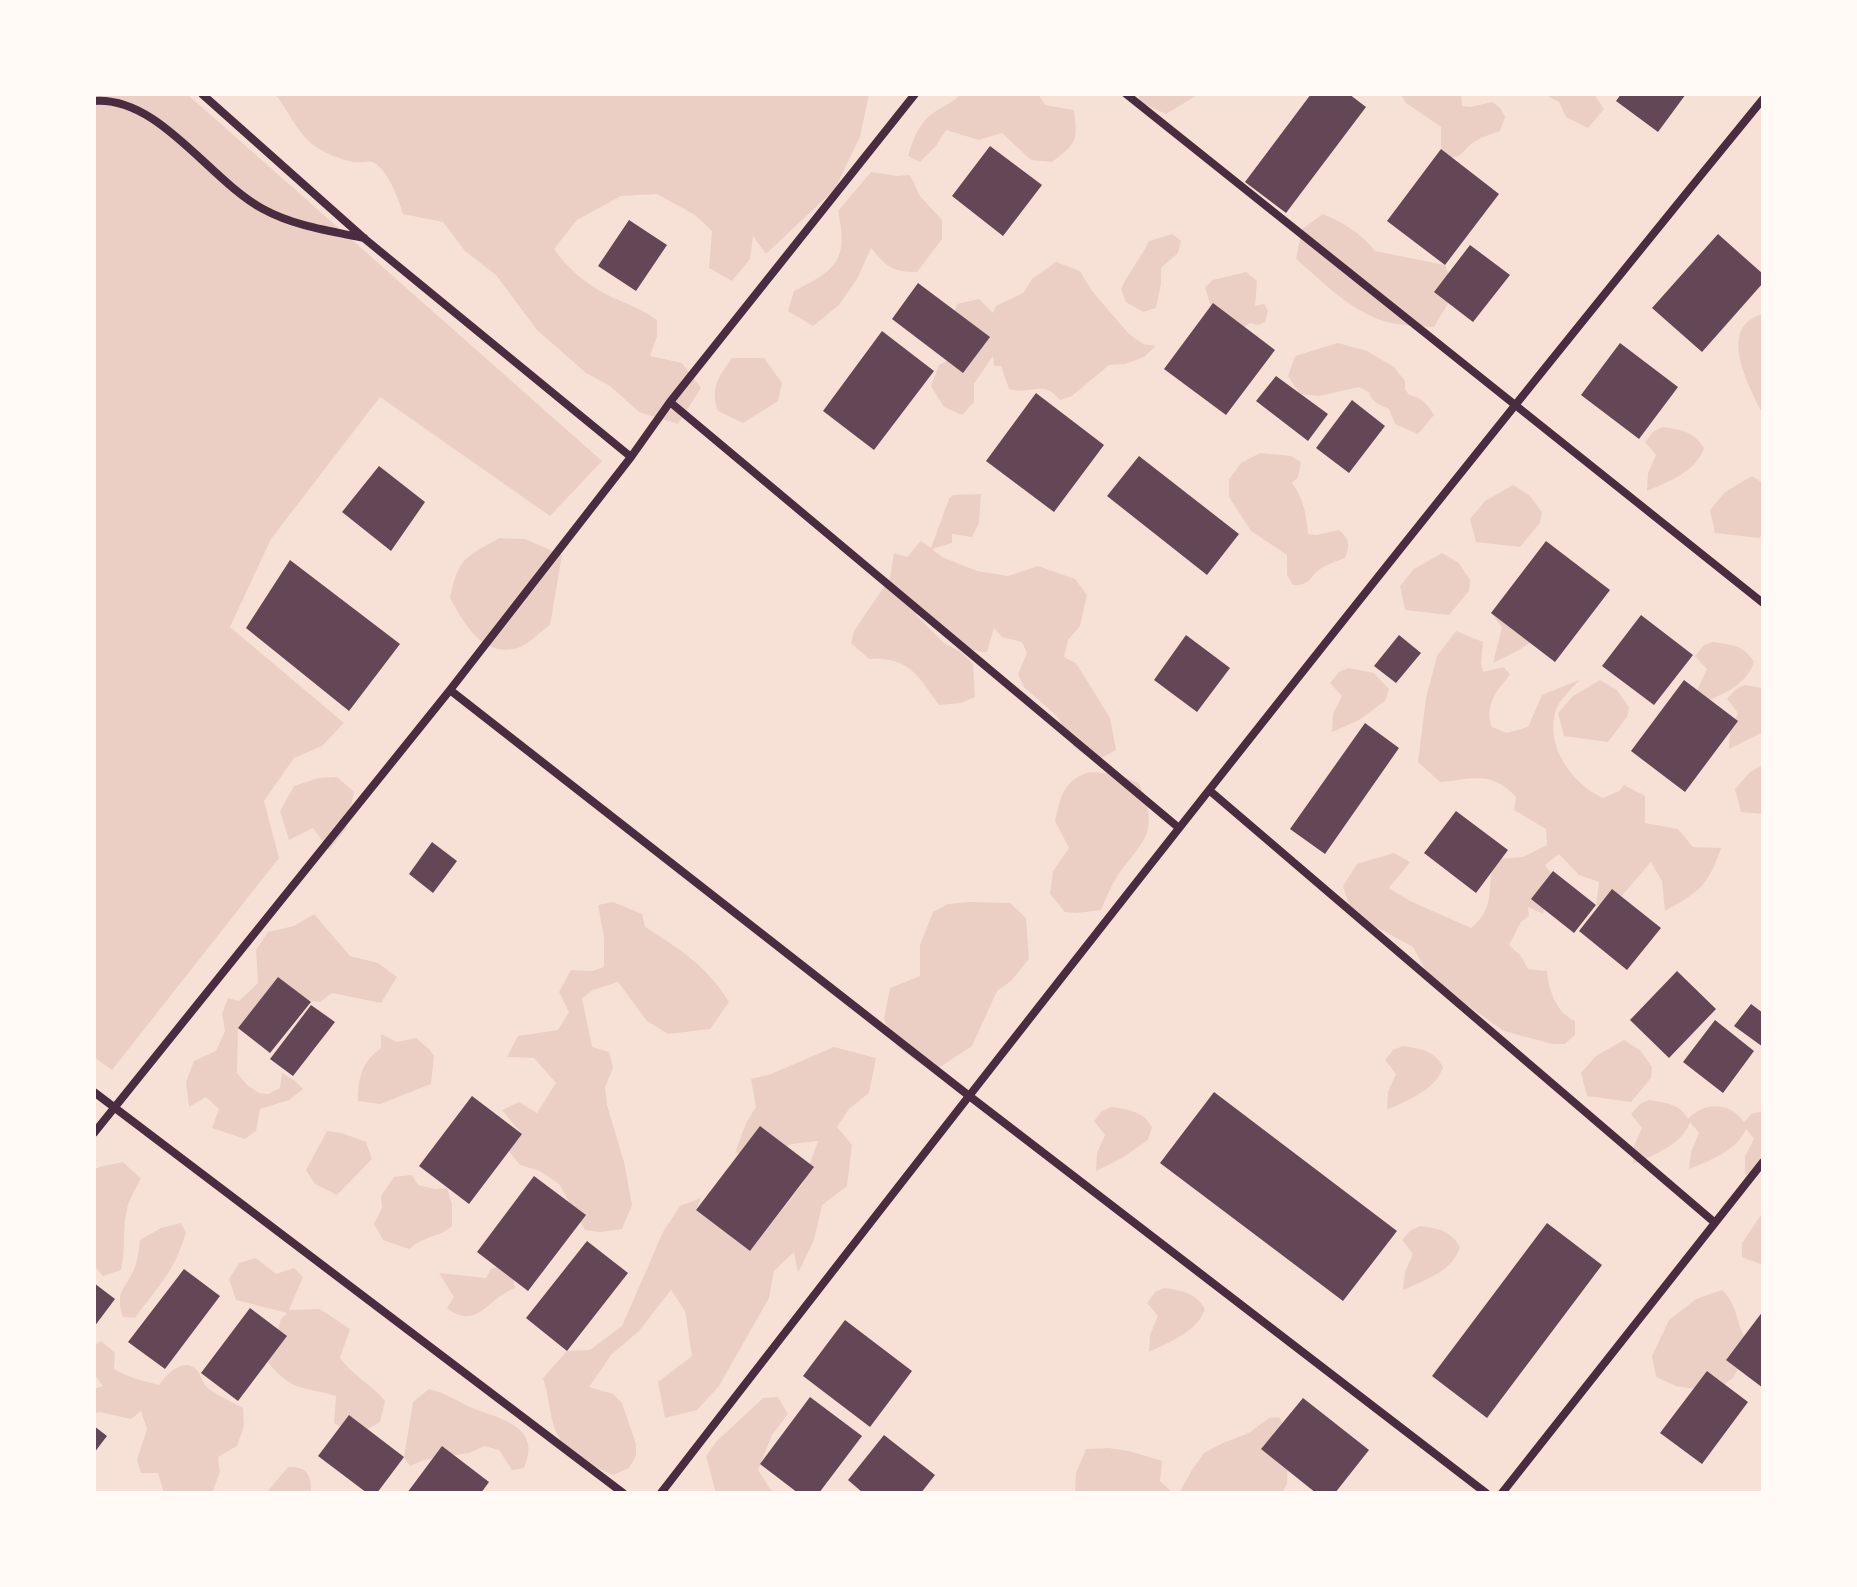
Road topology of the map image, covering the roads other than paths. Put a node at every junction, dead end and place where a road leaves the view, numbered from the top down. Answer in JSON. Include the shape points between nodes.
{"nodes":[{"id":1,"x":202,"y":94,"type":"edge"},
{"id":2,"x":915,"y":94,"type":"edge"},
{"id":3,"x":1126,"y":94,"type":"edge"},
{"id":4,"x":1763,"y":99,"type":"edge"},
{"id":5,"x":94,"y":101,"type":"edge"},
{"id":6,"x":365,"y":239,"type":"junction"},
{"id":7,"x":670,"y":402,"type":"junction"},
{"id":8,"x":1513,"y":405,"type":"junction"},
{"id":9,"x":631,"y":457,"type":"junction"},
{"id":10,"x":1763,"y":603,"type":"edge"},
{"id":11,"x":450,"y":690,"type":"junction"},
{"id":12,"x":1209,"y":790,"type":"junction"},
{"id":13,"x":1179,"y":828,"type":"junction"},
{"id":14,"x":94,"y":1092,"type":"edge"},
{"id":15,"x":968,"y":1095,"type":"junction"},
{"id":16,"x":115,"y":1107,"type":"junction"},
{"id":17,"x":94,"y":1133,"type":"edge"},
{"id":18,"x":1763,"y":1162,"type":"edge"},
{"id":19,"x":1714,"y":1222,"type":"junction"},
{"id":20,"x":623,"y":1493,"type":"edge"},
{"id":21,"x":661,"y":1493,"type":"edge"},
{"id":22,"x":1486,"y":1493,"type":"edge"},
{"id":23,"x":1502,"y":1493,"type":"edge"}],
"edges":[{"from":1,"to":6,"type":"street"},
{"from":2,"to":7,"type":"street"},
{"from":3,"to":8,"type":"street"},
{"from":4,"to":8,"type":"street"},
{"from":5,"to":6,"type":"street","via":[[141,110],[261,208]]},
{"from":6,"to":9,"type":"street"},
{"from":7,"to":9,"type":"street"},
{"from":7,"to":13,"type":"street"},
{"from":8,"to":10,"type":"street"},
{"from":8,"to":12,"type":"street"},
{"from":9,"to":11,"type":"street"},
{"from":11,"to":15,"type":"street"},
{"from":11,"to":16,"type":"street"},
{"from":12,"to":13,"type":"street"},
{"from":12,"to":19,"type":"street"},
{"from":13,"to":15,"type":"street"},
{"from":14,"to":16,"type":"street"},
{"from":15,"to":21,"type":"street"},
{"from":15,"to":22,"type":"street"},
{"from":16,"to":17,"type":"street"},
{"from":16,"to":20,"type":"street"},
{"from":18,"to":19,"type":"street"},
{"from":19,"to":23,"type":"street"}]}
